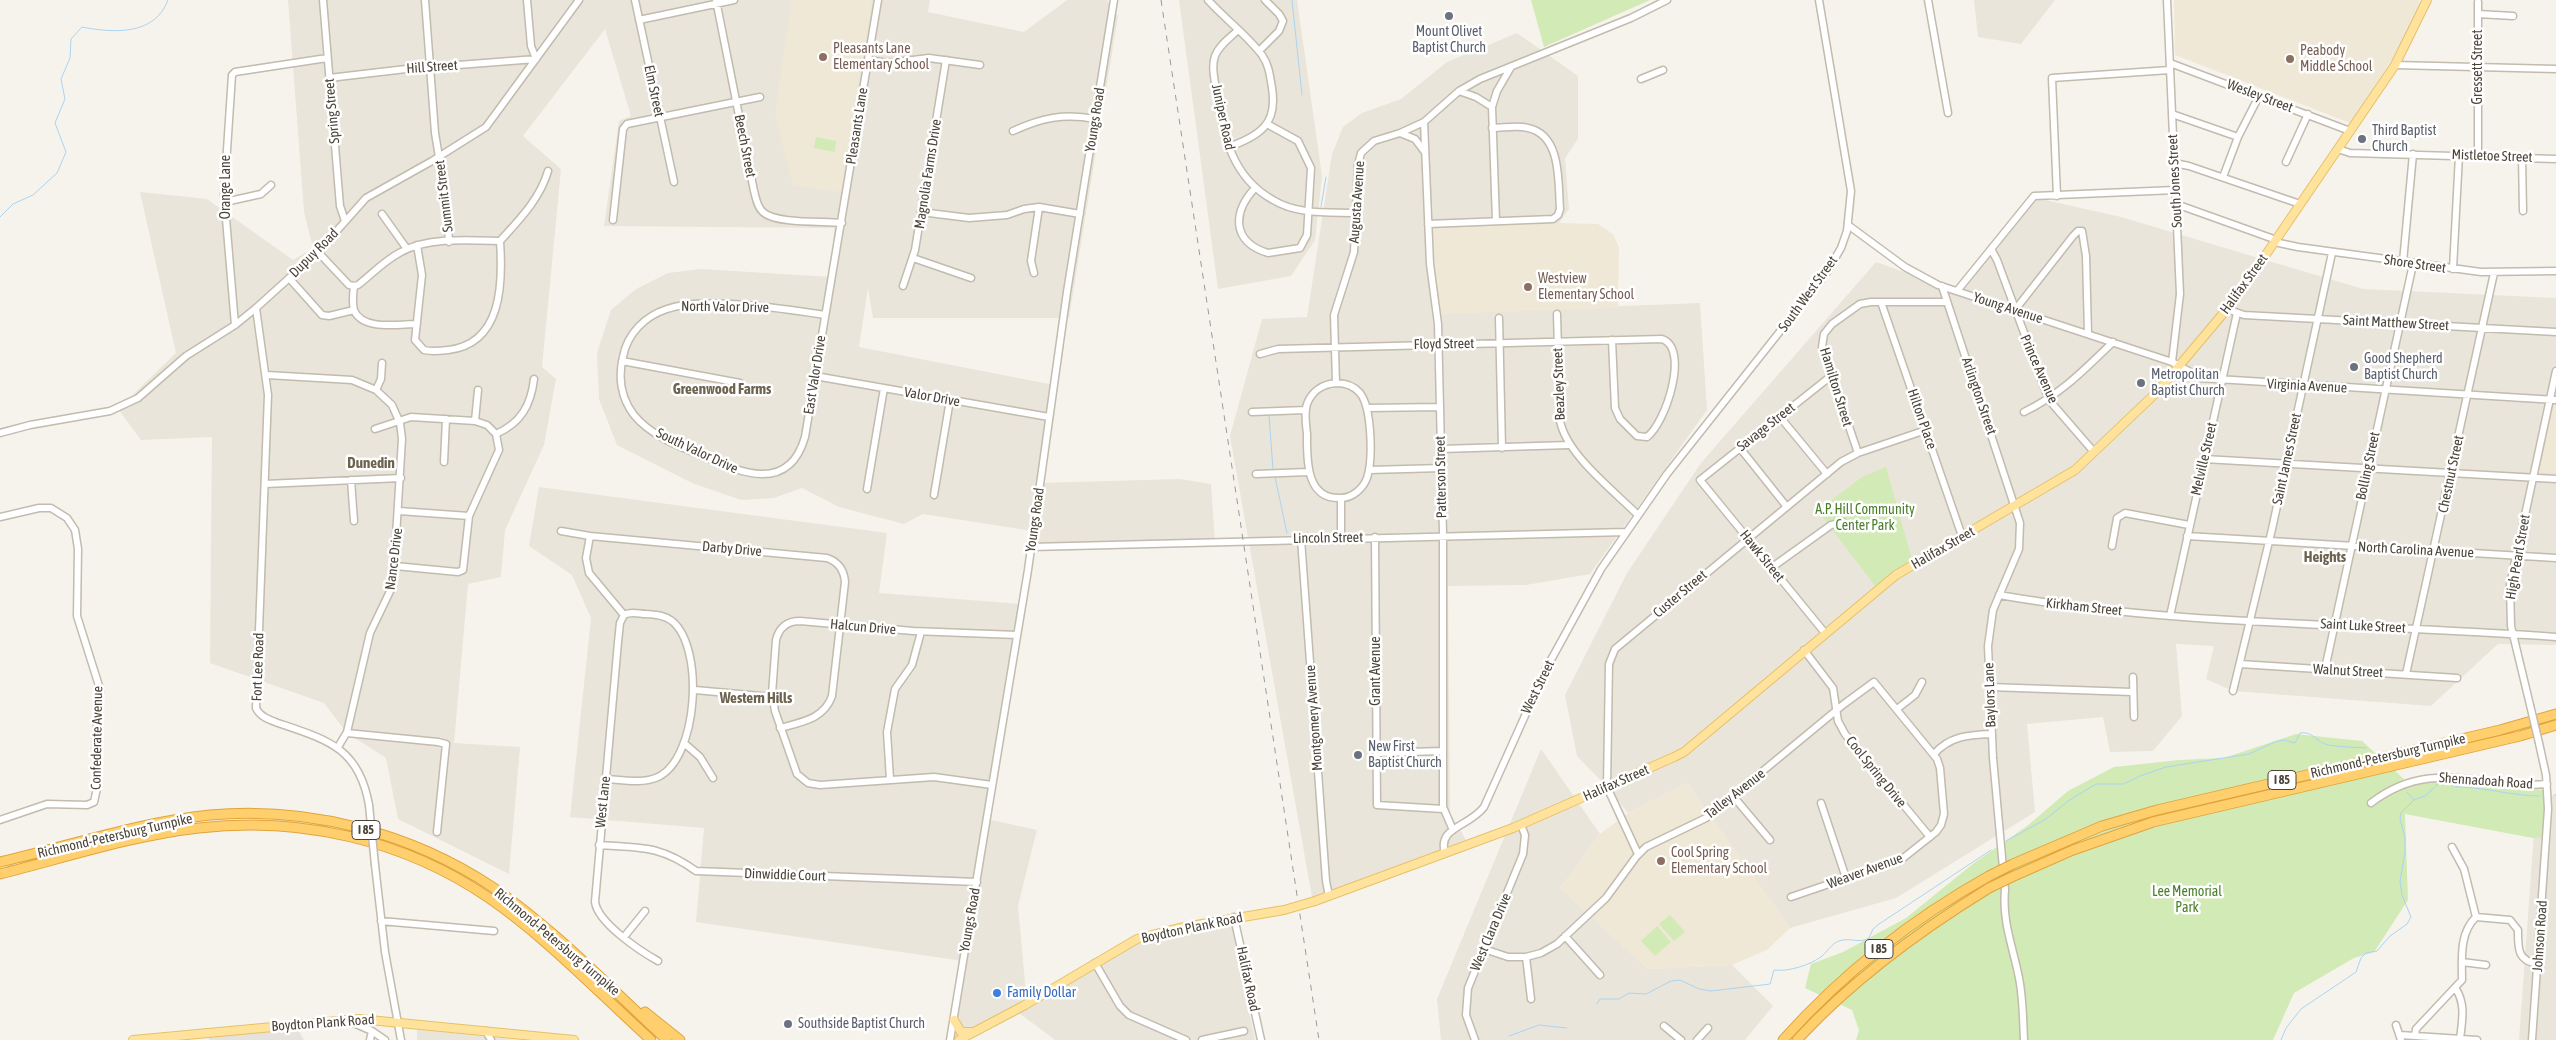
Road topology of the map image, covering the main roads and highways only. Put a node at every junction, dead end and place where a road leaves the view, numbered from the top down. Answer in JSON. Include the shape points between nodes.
{"nodes":[{"id":1,"x":2427,"y":0,"type":"edge"},
{"id":2,"x":2556,"y":714,"type":"edge"},
{"id":3,"x":2556,"y":725,"type":"edge"},
{"id":4,"x":0,"y":862,"type":"edge"},
{"id":5,"x":0,"y":874,"type":"edge"},
{"id":6,"x":1300,"y":905,"type":"joint"},
{"id":7,"x":607,"y":983,"type":"junction"},
{"id":8,"x":954,"y":1020,"type":"road end"},
{"id":9,"x":976,"y":1032,"type":"junction"},
{"id":10,"x":133,"y":1040,"type":"edge"},
{"id":11,"x":574,"y":1040,"type":"edge"},
{"id":12,"x":651,"y":1040,"type":"edge"},
{"id":13,"x":668,"y":1040,"type":"edge"},
{"id":14,"x":680,"y":1040,"type":"edge"},
{"id":15,"x":959,"y":1040,"type":"edge"},
{"id":16,"x":1783,"y":1040,"type":"edge"},
{"id":17,"x":1797,"y":1040,"type":"edge"}],
"edges":[{"from":1,"to":6,"type":"main road","name":"Halifax Street","bridge":true,"via":[[2395,65],[2227,309],[2180,367],[2063,478],[1896,575],[1684,752],[1504,832]]},
{"from":2,"to":16,"type":"highway","name":"Richmond-Petersburg Turnpike","number":"I 85","bridge":true,"via":[[2102,826],[2013,864],[1933,910],[1869,957],[1831,990]]},
{"from":3,"to":17,"type":"highway","name":"Richmond-Petersburg Turnpike","number":"I 85","bridge":true,"via":[[2152,822],[2073,850],[1989,888],[1894,951]]},
{"from":4,"to":7,"type":"highway","name":"Richmond-Petersburg Turnpike","number":"I 85","via":[[192,818],[264,813],[322,819],[399,840],[457,866],[514,903]]},
{"from":5,"to":12,"type":"highway","name":"Richmond-Petersburg Turnpike","number":"I 85","via":[[197,828],[272,825],[360,839],[434,866],[491,899],[530,930]]},
{"from":6,"to":9,"type":"main road","name":"Boydton Plank Road","bridge":true,"via":[[1148,936],[1125,945]]},
{"from":7,"to":13,"type":"highway","name":"Richmond-Petersburg Turnpike","number":"I 85"},
{"from":7,"to":14,"type":"highway"},
{"from":8,"to":9,"type":"main road","via":[[961,1032]]},
{"from":9,"to":15,"type":"main road","name":"Boydton Plank Road"},
{"from":10,"to":11,"type":"main road","name":"Boydton Plank Road","via":[[345,1020],[398,1021]]}]}
